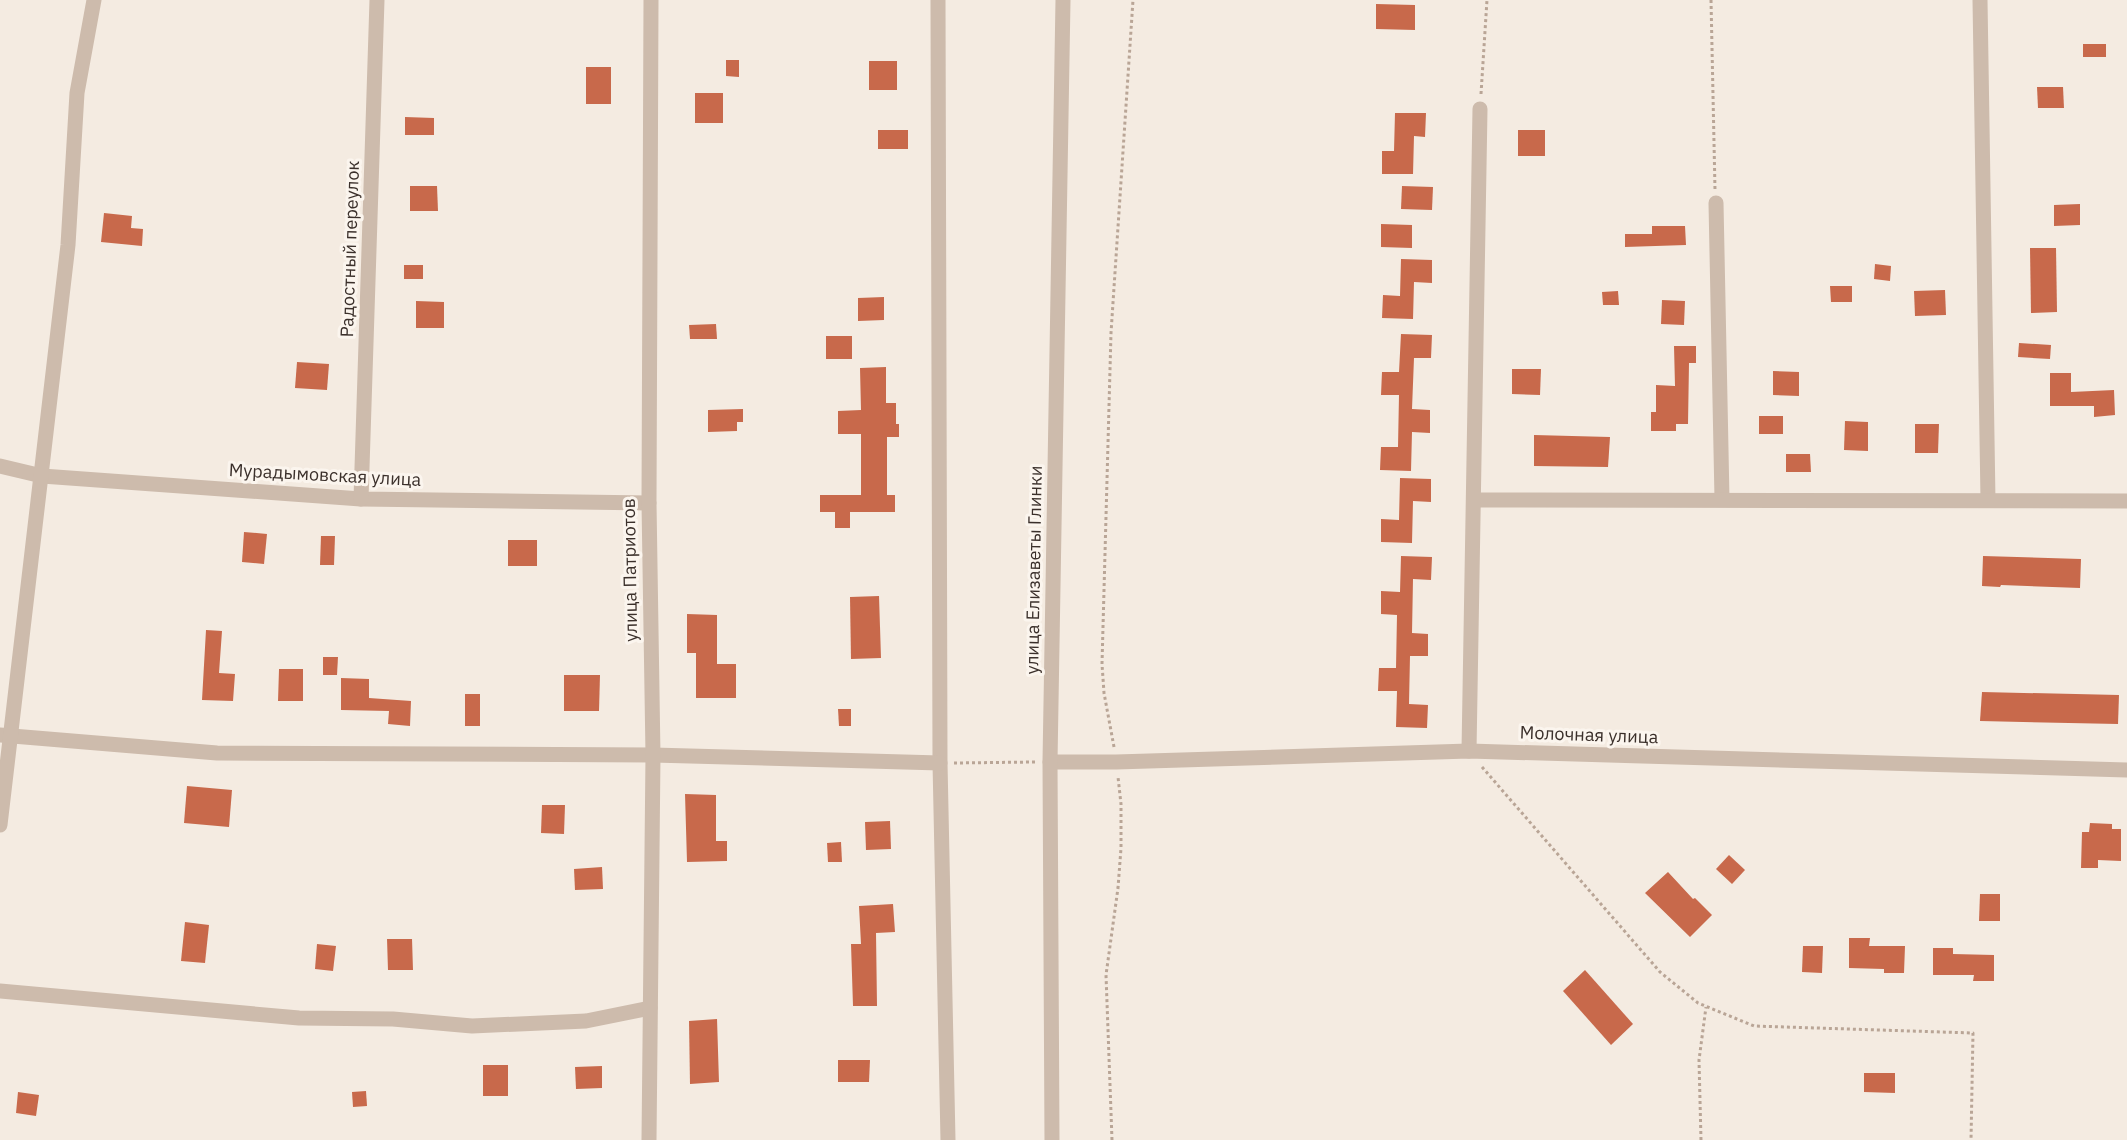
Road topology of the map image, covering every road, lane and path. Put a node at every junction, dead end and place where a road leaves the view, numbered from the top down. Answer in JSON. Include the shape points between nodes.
{"nodes":[{"id":1,"x":94,"y":0,"type":"edge"},
{"id":2,"x":377,"y":0,"type":"edge"},
{"id":3,"x":651,"y":0,"type":"edge"},
{"id":4,"x":938,"y":0,"type":"edge"},
{"id":5,"x":1063,"y":0,"type":"edge"},
{"id":6,"x":1133,"y":0,"type":"edge"},
{"id":7,"x":1488,"y":0,"type":"edge"},
{"id":8,"x":1711,"y":0,"type":"edge"},
{"id":9,"x":1980,"y":0,"type":"edge"},
{"id":10,"x":1480,"y":109,"type":"joint"},
{"id":11,"x":1716,"y":203,"type":"joint"},
{"id":12,"x":0,"y":466,"type":"edge"},
{"id":13,"x":42,"y":476,"type":"junction"},
{"id":14,"x":361,"y":499,"type":"junction"},
{"id":15,"x":1722,"y":499,"type":"junction"},
{"id":16,"x":1474,"y":500,"type":"junction"},
{"id":17,"x":1988,"y":500,"type":"junction"},
{"id":18,"x":2127,"y":501,"type":"edge"},
{"id":19,"x":649,"y":503,"type":"junction"},
{"id":20,"x":6,"y":736,"type":"edge"},
{"id":21,"x":1469,"y":751,"type":"junction"},
{"id":22,"x":652,"y":755,"type":"junction"},
{"id":23,"x":1050,"y":762,"type":"junction"},
{"id":24,"x":1116,"y":762,"type":"junction"},
{"id":25,"x":940,"y":763,"type":"junction"},
{"id":26,"x":2127,"y":770,"type":"edge"},
{"id":27,"x":0,"y":825,"type":"edge"},
{"id":28,"x":0,"y":991,"type":"edge"},
{"id":29,"x":1706,"y":1007,"type":"junction"},
{"id":30,"x":650,"y":1008,"type":"junction"},
{"id":31,"x":649,"y":1140,"type":"edge"},
{"id":32,"x":948,"y":1140,"type":"edge"},
{"id":33,"x":1052,"y":1140,"type":"edge"},
{"id":34,"x":1112,"y":1140,"type":"edge"},
{"id":35,"x":1701,"y":1140,"type":"edge"},
{"id":36,"x":1971,"y":1140,"type":"edge"}],
"edges":[{"from":1,"to":13,"type":"street","via":[[77,93],[68,245]]},
{"from":2,"to":14,"type":"street","name":"Радостный переулок"},
{"from":3,"to":19,"type":"street","name":"улица Патриотов"},
{"from":4,"to":25,"type":"street"},
{"from":5,"to":23,"type":"street","name":"улица Елизаветы Глинки"},
{"from":6,"to":24,"type":"path","via":[[1111,333],[1102,664]]},
{"from":7,"to":10,"type":"path"},
{"from":8,"to":11,"type":"path"},
{"from":9,"to":17,"type":"street"},
{"from":10,"to":16,"type":"street"},
{"from":11,"to":15,"type":"street"},
{"from":12,"to":13,"type":"street","name":"Мурадымовская улица"},
{"from":13,"to":14,"type":"street","name":"Мурадымовская улица"},
{"from":13,"to":20,"type":"street"},
{"from":14,"to":19,"type":"street","name":"Мурадымовская улица"},
{"from":15,"to":16,"type":"street"},
{"from":15,"to":17,"type":"street"},
{"from":16,"to":21,"type":"street"},
{"from":17,"to":18,"type":"street"},
{"from":19,"to":22,"type":"street","name":"улица Патриотов"},
{"from":20,"to":22,"type":"street","via":[[217,753]]},
{"from":20,"to":27,"type":"street"},
{"from":21,"to":24,"type":"street","name":"Молочная улица"},
{"from":21,"to":26,"type":"street","name":"Молочная улица"},
{"from":21,"to":29,"type":"path","via":[[1660,972]]},
{"from":22,"to":25,"type":"street"},
{"from":22,"to":30,"type":"street","name":"улица Патриотов"},
{"from":23,"to":24,"type":"street","name":"Молочная улица"},
{"from":23,"to":25,"type":"path"},
{"from":23,"to":33,"type":"street","name":"улица Елизаветы Глинки"},
{"from":24,"to":34,"type":"path","via":[[1121,848],[1106,975]]},
{"from":25,"to":32,"type":"street"},
{"from":28,"to":30,"type":"street","via":[[299,1018],[393,1019],[472,1026],[586,1021]]},
{"from":29,"to":35,"type":"path","via":[[1699,1060]]},
{"from":29,"to":36,"type":"path","via":[[1754,1026],[1973,1033]]},
{"from":30,"to":31,"type":"street","name":"улица Патриотов"}]}
